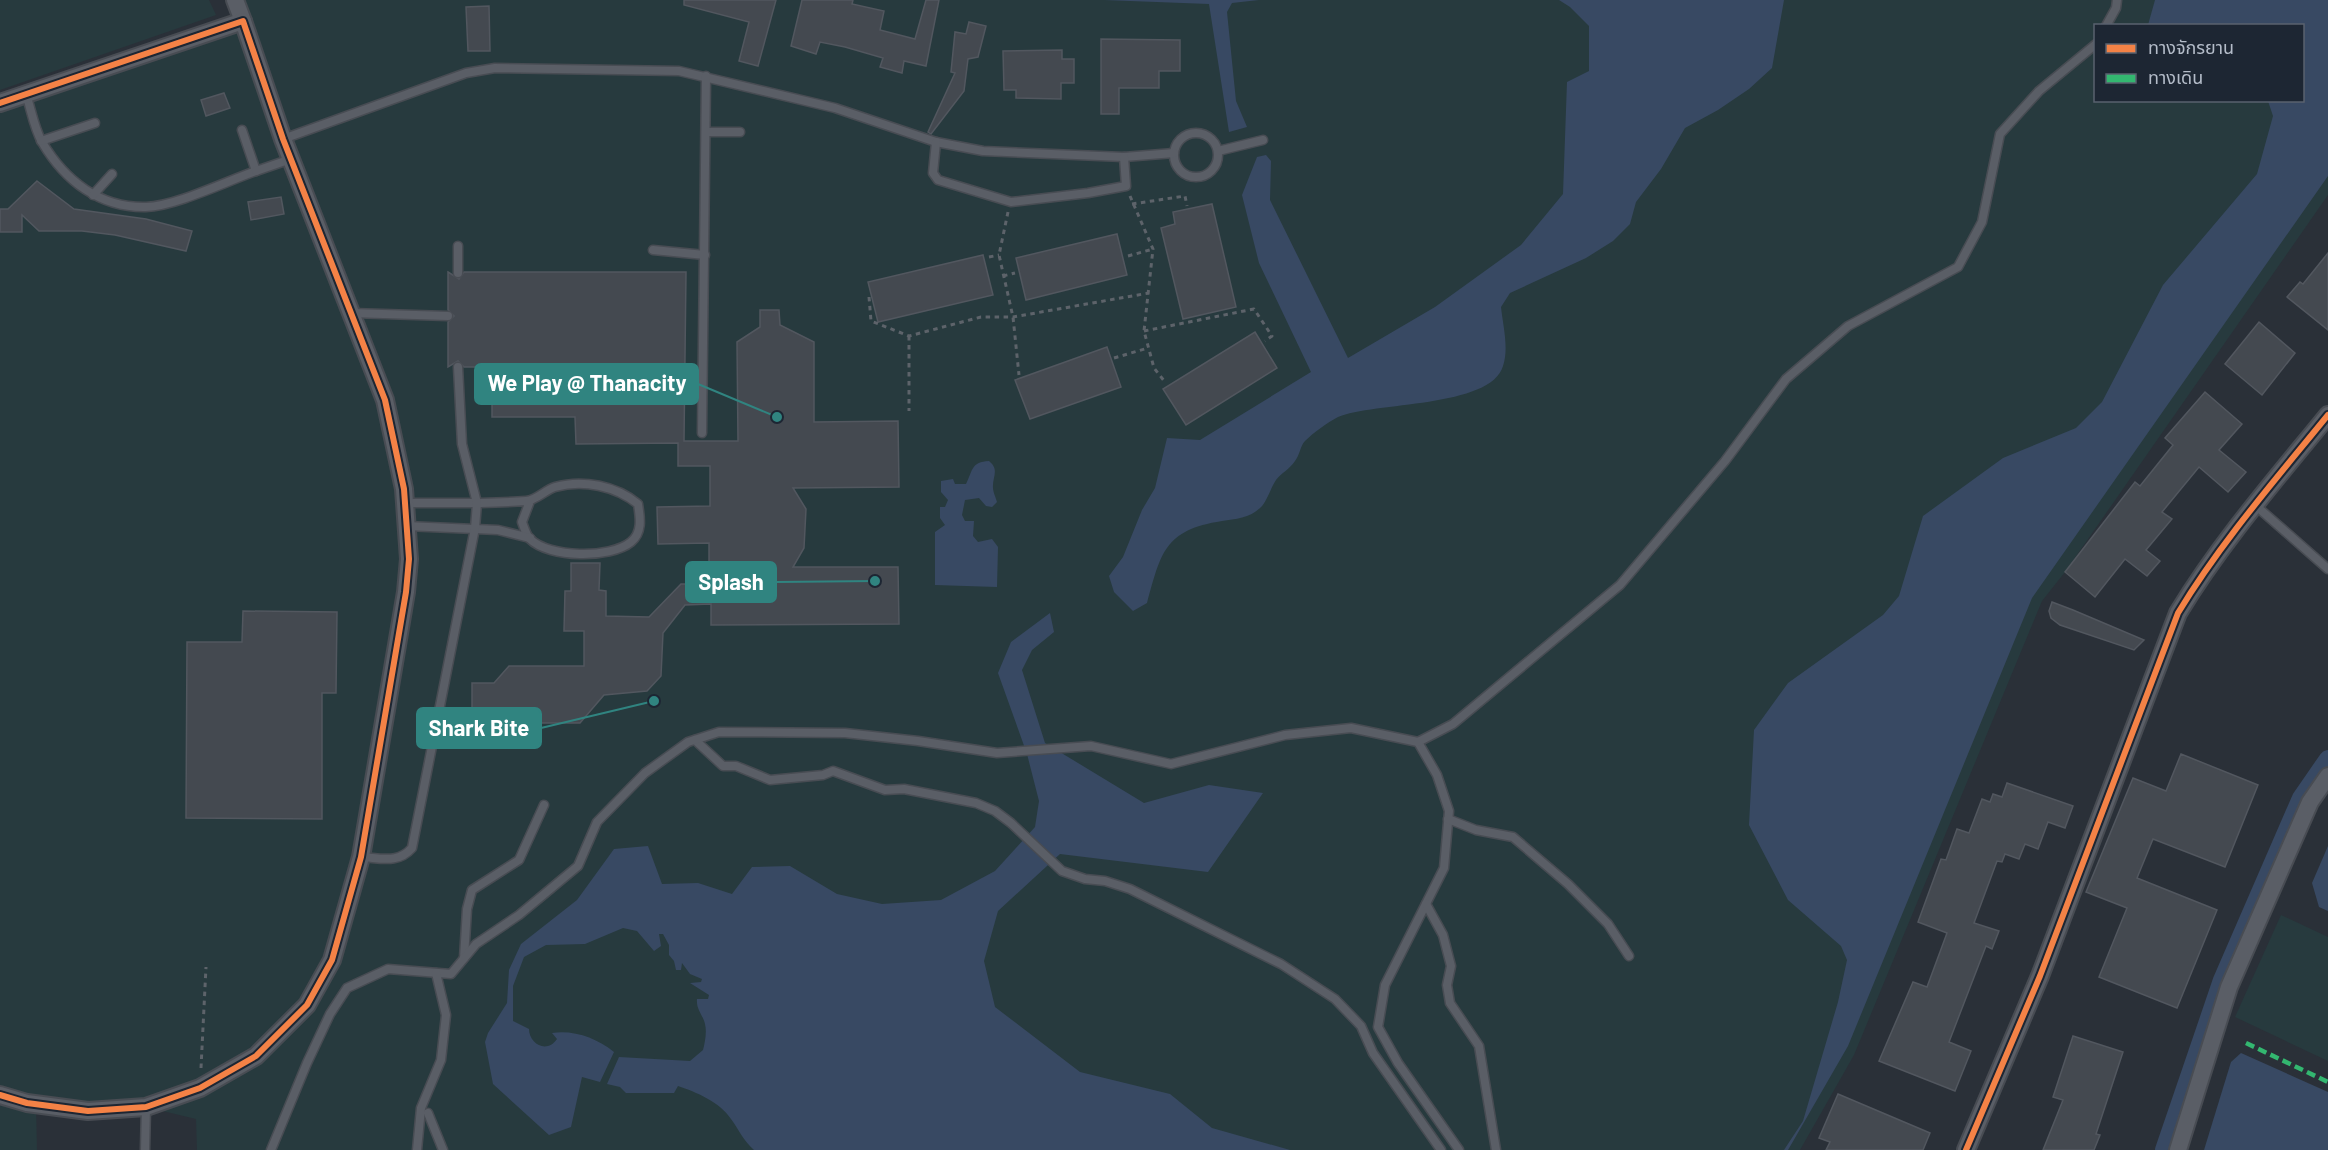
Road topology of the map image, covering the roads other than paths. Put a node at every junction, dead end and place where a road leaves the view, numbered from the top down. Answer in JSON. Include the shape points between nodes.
{"nodes":[{"id":1,"x":235,"y":0,"type":"edge"},
{"id":2,"x":2117,"y":0,"type":"edge"},
{"id":3,"x":243,"y":21,"type":"junction"},
{"id":4,"x":2107,"y":24,"type":"edge"},
{"id":5,"x":2094,"y":46,"type":"edge"},
{"id":6,"x":706,"y":76,"type":"junction"},
{"id":7,"x":26,"y":94,"type":"junction"},
{"id":8,"x":0,"y":103,"type":"edge"},
{"id":9,"x":95,"y":123,"type":"dead end"},
{"id":10,"x":242,"y":130,"type":"dead end"},
{"id":11,"x":706,"y":132,"type":"junction"},
{"id":12,"x":740,"y":132,"type":"dead end"},
{"id":13,"x":283,"y":140,"type":"junction"},
{"id":14,"x":1263,"y":140,"type":"dead end"},
{"id":15,"x":41,"y":141,"type":"junction"},
{"id":16,"x":936,"y":142,"type":"junction"},
{"id":17,"x":1218,"y":152,"type":"junction"},
{"id":18,"x":1174,"y":153,"type":"junction"},
{"id":19,"x":1124,"y":157,"type":"junction"},
{"id":20,"x":291,"y":159,"type":"junction"},
{"id":21,"x":256,"y":171,"type":"junction"},
{"id":22,"x":112,"y":174,"type":"dead end"},
{"id":23,"x":93,"y":195,"type":"junction"},
{"id":24,"x":458,"y":246,"type":"dead end"},
{"id":25,"x":653,"y":250,"type":"dead end"},
{"id":26,"x":705,"y":255,"type":"junction"},
{"id":27,"x":458,"y":273,"type":"dead end"},
{"id":28,"x":351,"y":313,"type":"junction"},
{"id":29,"x":448,"y":316,"type":"dead end"},
{"id":30,"x":458,"y":367,"type":"dead end"},
{"id":31,"x":2328,"y":415,"type":"edge"},
{"id":32,"x":702,"y":433,"type":"dead end"},
{"id":33,"x":530,"y":501,"type":"junction"},
{"id":34,"x":405,"y":503,"type":"junction"},
{"id":35,"x":477,"y":503,"type":"junction"},
{"id":36,"x":2255,"y":505,"type":"junction"},
{"id":37,"x":406,"y":526,"type":"junction"},
{"id":38,"x":475,"y":528,"type":"junction"},
{"id":39,"x":530,"y":538,"type":"junction"},
{"id":40,"x":2328,"y":569,"type":"edge"},
{"id":41,"x":695,"y":740,"type":"junction"},
{"id":42,"x":1418,"y":742,"type":"junction"},
{"id":43,"x":2328,"y":776,"type":"edge"},
{"id":44,"x":544,"y":805,"type":"dead end"},
{"id":45,"x":1448,"y":819,"type":"junction"},
{"id":46,"x":361,"y":857,"type":"junction"},
{"id":47,"x":1426,"y":904,"type":"junction"},
{"id":48,"x":1629,"y":956,"type":"dead end"},
{"id":49,"x":464,"y":958,"type":"junction"},
{"id":50,"x":436,"y":973,"type":"junction"},
{"id":51,"x":0,"y":1095,"type":"edge"},
{"id":52,"x":146,"y":1107,"type":"junction"},
{"id":53,"x":428,"y":1113,"type":"dead end"},
{"id":54,"x":145,"y":1150,"type":"edge"},
{"id":55,"x":271,"y":1150,"type":"edge"},
{"id":56,"x":417,"y":1150,"type":"edge"},
{"id":57,"x":443,"y":1150,"type":"edge"},
{"id":58,"x":1442,"y":1150,"type":"edge"},
{"id":59,"x":1459,"y":1150,"type":"edge"},
{"id":60,"x":1497,"y":1150,"type":"edge"},
{"id":61,"x":1966,"y":1150,"type":"edge"},
{"id":62,"x":2178,"y":1150,"type":"edge"}],
"edges":[{"from":1,"to":3,"type":"street"},
{"from":2,"to":4,"type":"lane"},
{"from":3,"to":7,"type":"street"},
{"from":3,"to":13,"type":"street"},
{"from":5,"to":42,"type":"lane","via":[[2039,91],[2000,134],[1982,222],[1958,267],[1848,326],[1786,379],[1725,461],[1620,585],[1454,724]]},
{"from":6,"to":11,"type":"lane"},
{"from":6,"to":13,"type":"lane","via":[[666,70],[495,68],[435,83]]},
{"from":6,"to":16,"type":"lane","via":[[835,108]]},
{"from":7,"to":8,"type":"street"},
{"from":7,"to":15,"type":"lane"},
{"from":9,"to":15,"type":"lane"},
{"from":10,"to":21,"type":"lane"},
{"from":11,"to":12,"type":"lane"},
{"from":11,"to":26,"type":"lane"},
{"from":13,"to":20,"type":"street"},
{"from":14,"to":17,"type":"lane"},
{"from":15,"to":23,"type":"lane","via":[[72,180]]},
{"from":16,"to":19,"type":"lane","via":[[983,151]]},
{"from":16,"to":19,"type":"lane","via":[[933,173],[938,180],[1011,202],[1126,186]]},
{"from":17,"to":18,"type":"lane","via":[[1213,140],[1198,133],[1182,138]]},
{"from":17,"to":18,"type":"lane","via":[[1211,172],[1194,177],[1179,169]]},
{"from":18,"to":19,"type":"lane"},
{"from":20,"to":21,"type":"lane"},
{"from":20,"to":28,"type":"street"},
{"from":21,"to":23,"type":"lane","via":[[147,207],[106,202]]},
{"from":22,"to":23,"type":"lane"},
{"from":24,"to":27,"type":"lane"},
{"from":25,"to":26,"type":"lane"},
{"from":26,"to":32,"type":"lane"},
{"from":28,"to":29,"type":"lane"},
{"from":28,"to":34,"type":"street","via":[[385,400]]},
{"from":30,"to":35,"type":"lane","via":[[462,444]]},
{"from":31,"to":36,"type":"street"},
{"from":33,"to":35,"type":"lane"},
{"from":33,"to":39,"type":"lane","via":[[522,522]]},
{"from":33,"to":39,"type":"lane","via":[[555,487],[603,487],[623,492],[638,504],[641,524],[632,541],[615,551],[553,551]]},
{"from":34,"to":35,"type":"lane"},
{"from":34,"to":37,"type":"street"},
{"from":35,"to":38,"type":"lane"},
{"from":36,"to":40,"type":"lane"},
{"from":36,"to":61,"type":"street","via":[[2197,581],[2178,613],[2040,976]]},
{"from":37,"to":38,"type":"lane"},
{"from":37,"to":46,"type":"street","via":[[406,592]]},
{"from":38,"to":39,"type":"lane"},
{"from":38,"to":46,"type":"lane","via":[[412,848],[397,860]]},
{"from":41,"to":42,"type":"lane","via":[[719,732],[845,733],[996,753],[1091,746],[1171,764],[1285,735],[1351,728]]},
{"from":41,"to":49,"type":"lane","via":[[645,773],[597,822],[578,866]]},
{"from":41,"to":58,"type":"lane","via":[[723,766],[736,766],[770,780],[833,771],[885,790],[904,789],[976,802],[1011,823],[1062,871],[1130,889],[1281,964],[1335,999],[1361,1026],[1373,1053]]},
{"from":42,"to":45,"type":"lane","via":[[1437,775]]},
{"from":43,"to":62,"type":"street","via":[[2310,802],[2229,987]]},
{"from":44,"to":49,"type":"lane","via":[[519,860],[472,890]]},
{"from":45,"to":47,"type":"lane","via":[[1444,868]]},
{"from":45,"to":48,"type":"lane","via":[[1476,830],[1513,837],[1608,924]]},
{"from":46,"to":52,"type":"street","via":[[332,960],[307,1005],[256,1056],[200,1088]]},
{"from":47,"to":59,"type":"lane","via":[[1385,985],[1378,1027],[1398,1063]]},
{"from":47,"to":60,"type":"lane","via":[[1443,935],[1451,966],[1447,986],[1450,1003],[1479,1046]]},
{"from":49,"to":50,"type":"lane","via":[[451,974]]},
{"from":50,"to":55,"type":"lane","via":[[388,969],[347,988],[307,1063]]},
{"from":50,"to":56,"type":"lane","via":[[446,1015],[441,1060],[421,1108]]},
{"from":51,"to":52,"type":"street","via":[[88,1112]]},
{"from":52,"to":54,"type":"lane"},
{"from":53,"to":57,"type":"lane"}]}
